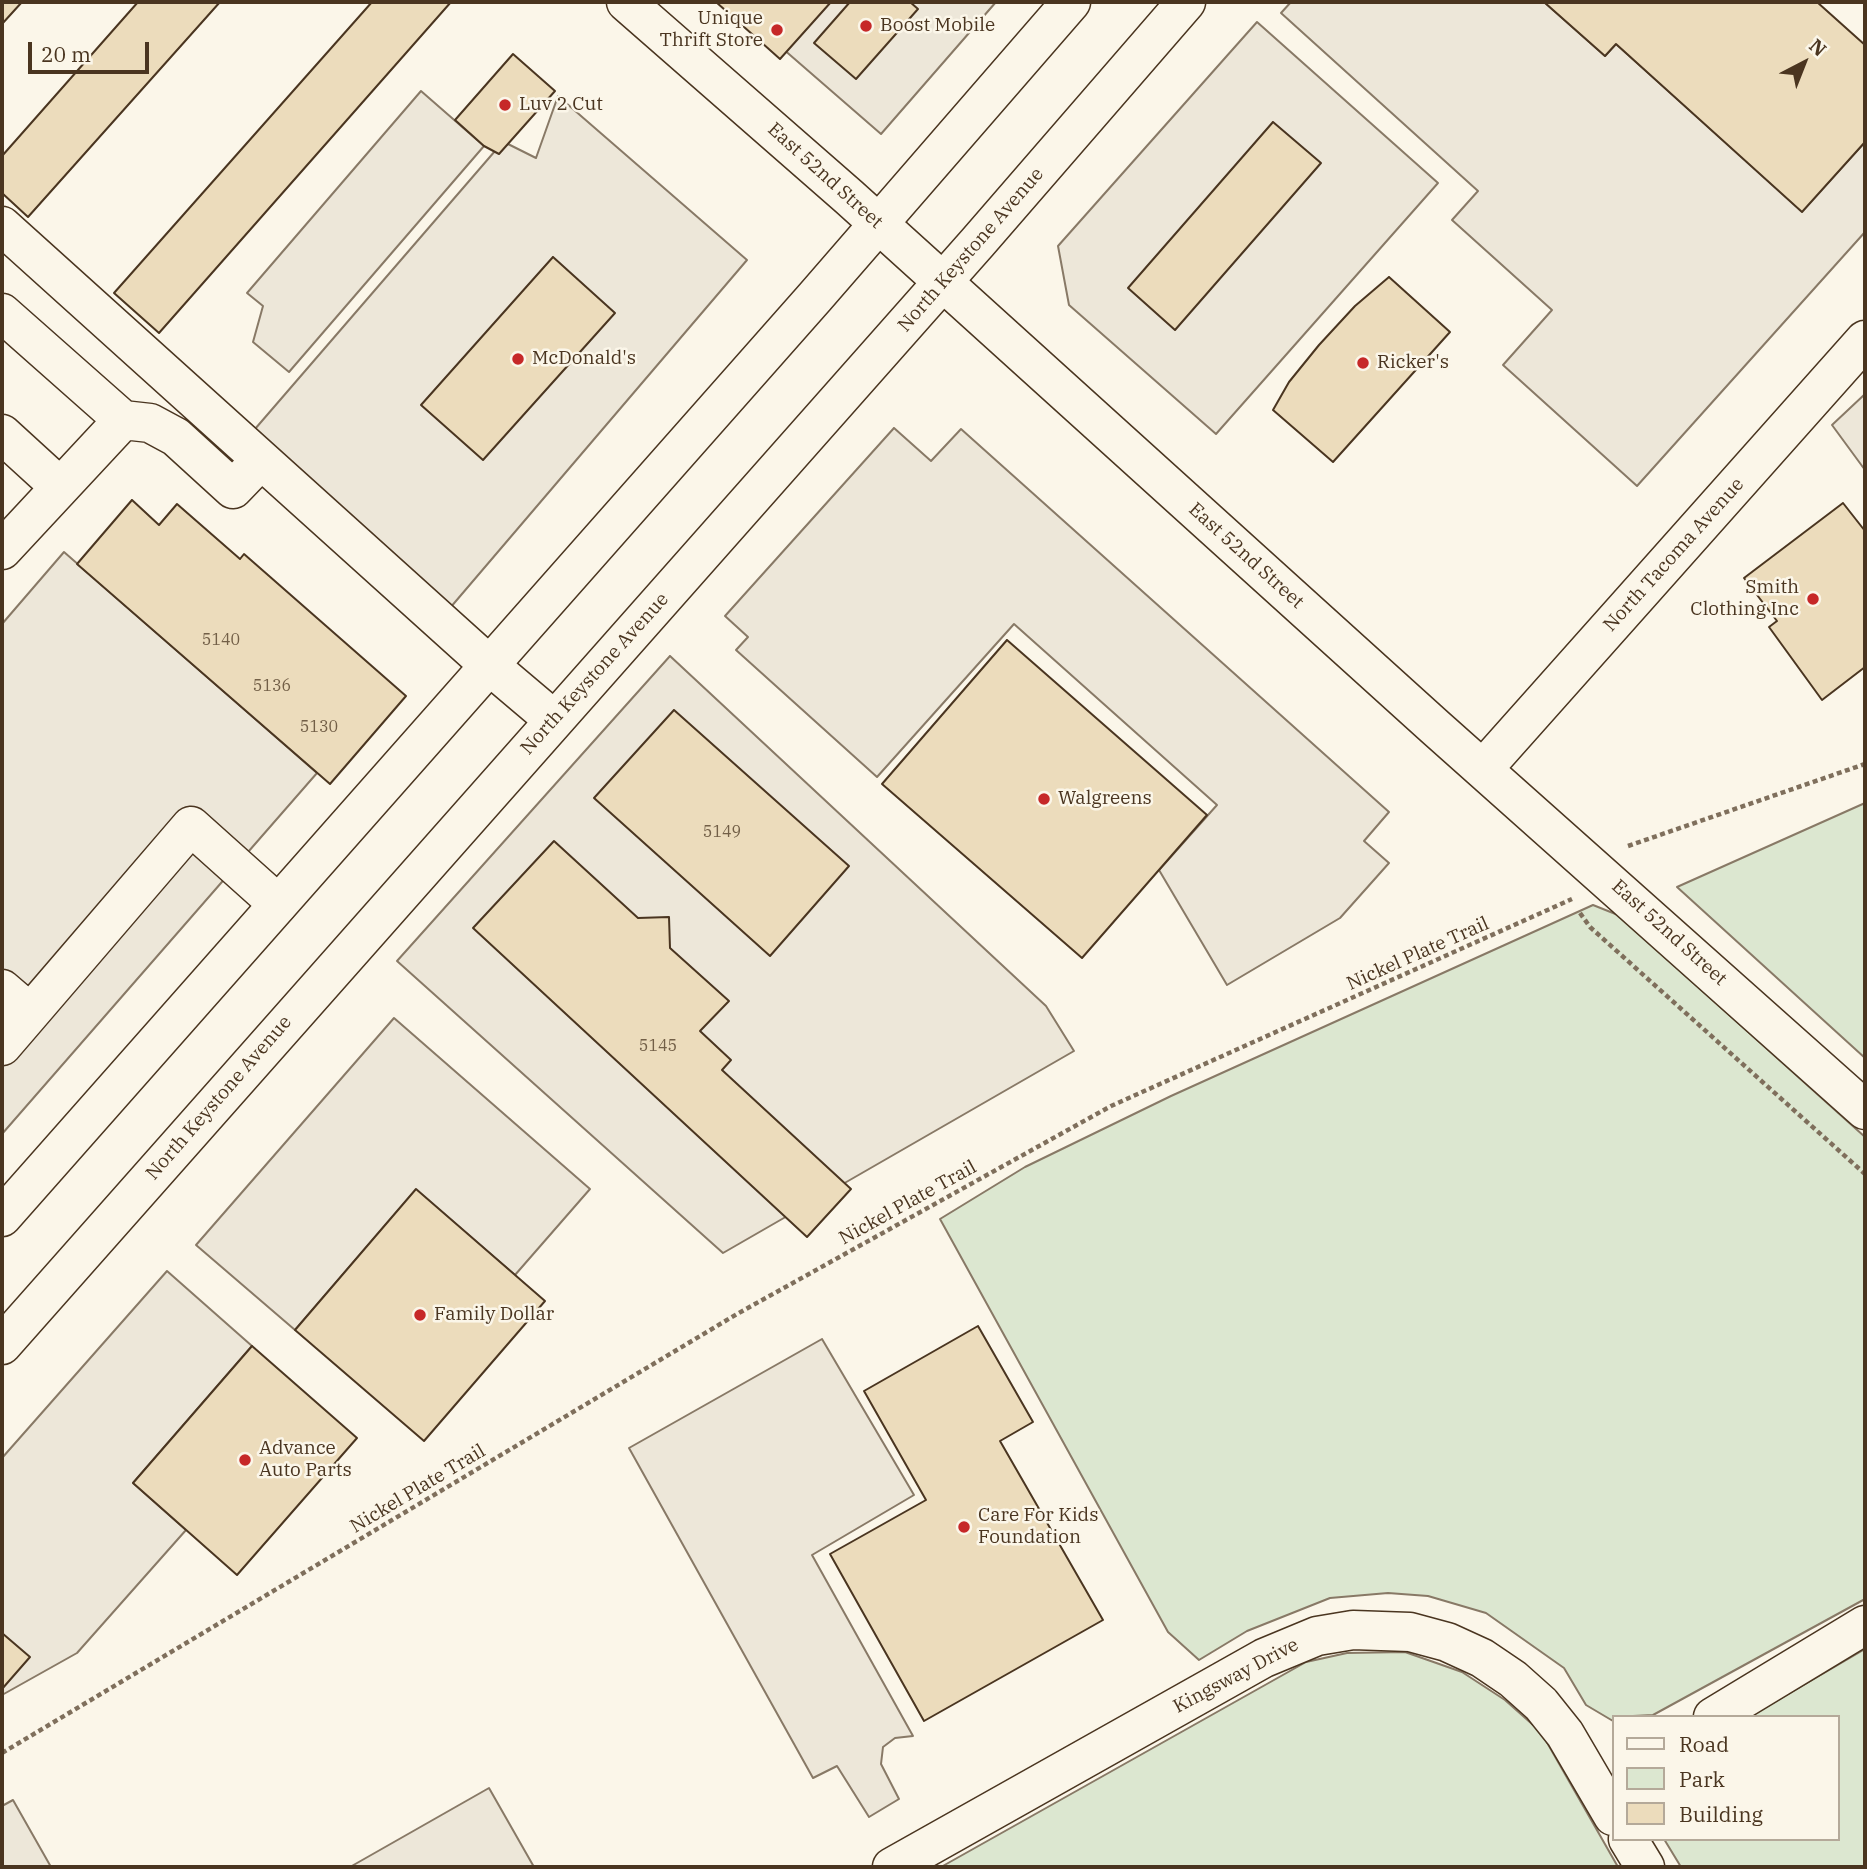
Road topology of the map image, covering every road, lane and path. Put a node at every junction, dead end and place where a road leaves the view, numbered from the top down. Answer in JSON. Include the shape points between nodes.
{"nodes":[{"id":1,"x":626,"y":2,"type":"edge"},
{"id":2,"x":1071,"y":2,"type":"edge"},
{"id":3,"x":1186,"y":2,"type":"edge"},
{"id":4,"x":878,"y":223,"type":"junction"},
{"id":5,"x":2,"y":226,"type":"edge"},
{"id":6,"x":943,"y":282,"type":"junction"},
{"id":7,"x":2,"y":313,"type":"edge"},
{"id":8,"x":1865,"y":340,"type":"edge"},
{"id":9,"x":123,"y":420,"type":"junction"},
{"id":10,"x":2,"y":434,"type":"edge"},
{"id":11,"x":261,"y":460,"type":"junction"},
{"id":12,"x":60,"y":486,"type":"junction"},
{"id":13,"x":12,"y":538,"type":"edge"},
{"id":14,"x":489,"y":665,"type":"junction"},
{"id":15,"x":554,"y":720,"type":"junction"},
{"id":16,"x":1865,"y":764,"type":"edge"},
{"id":17,"x":1483,"y":769,"type":"junction"},
{"id":18,"x":1597,"y":870,"type":"junction"},
{"id":19,"x":1571,"y":900,"type":"junction"},
{"id":20,"x":278,"y":904,"type":"junction"},
{"id":21,"x":16,"y":1001,"type":"edge"},
{"id":22,"x":2,"y":1046,"type":"edge"},
{"id":23,"x":1865,"y":1110,"type":"edge"},
{"id":24,"x":1865,"y":1174,"type":"edge"},
{"id":25,"x":5,"y":1206,"type":"edge"},
{"id":26,"x":2,"y":1345,"type":"edge"},
{"id":27,"x":1865,"y":1625,"type":"edge"},
{"id":28,"x":1716,"y":1715,"type":"edge"},
{"id":29,"x":2,"y":1754,"type":"edge"},
{"id":30,"x":1607,"y":1793,"type":"edge"},
{"id":31,"x":1629,"y":1841,"type":"edge"},
{"id":32,"x":892,"y":1867,"type":"edge"},
{"id":33,"x":1645,"y":1867,"type":"edge"}],
"edges":[{"from":1,"to":4,"type":"main road","name":"East 52nd Street"},
{"from":2,"to":4,"type":"main road"},
{"from":3,"to":6,"type":"main road","name":"North Keystone Avenue"},
{"from":4,"to":6,"type":"main road","name":"East 52nd Street"},
{"from":4,"to":14,"type":"main road"},
{"from":5,"to":11,"type":"main road"},
{"from":6,"to":15,"type":"main road","name":"North Keystone Avenue"},
{"from":6,"to":17,"type":"main road","name":"East 52nd Street"},
{"from":7,"to":9,"type":"main road"},
{"from":8,"to":17,"type":"main road","name":"North Tacoma Avenue"},
{"from":9,"to":11,"type":"main road","via":[[150,423],[176,437],[233,489]]},
{"from":9,"to":12,"type":"main road"},
{"from":10,"to":12,"type":"main road"},
{"from":11,"to":14,"type":"main road","via":[[353,529]]},
{"from":12,"to":13,"type":"main road"},
{"from":14,"to":15,"type":"main road"},
{"from":14,"to":20,"type":"main road"},
{"from":15,"to":26,"type":"main road","name":"North Keystone Avenue"},
{"from":16,"to":18,"type":"path","name":"Nickel Plate Trail","via":[[1617,850]]},
{"from":17,"to":18,"type":"main road","name":"East 52nd Street"},
{"from":18,"to":19,"type":"path","name":"Nickel Plate Trail"},
{"from":18,"to":23,"type":"main road","name":"East 52nd Street"},
{"from":19,"to":24,"type":"path","via":[[1590,927]]},
{"from":19,"to":29,"type":"path","name":"Nickel Plate Trail","via":[[1111,1106],[737,1314]]},
{"from":20,"to":21,"type":"main road","via":[[191,826]]},
{"from":20,"to":25,"type":"main road"},
{"from":21,"to":22,"type":"main road"},
{"from":27,"to":28,"type":"main road"},
{"from":30,"to":32,"type":"main road","name":"Kingsway Drive","via":[[1541,1704],[1482,1658],[1410,1632],[1353,1630],[1317,1636],[1264,1657]]},
{"from":31,"to":33,"type":"main road"}]}
